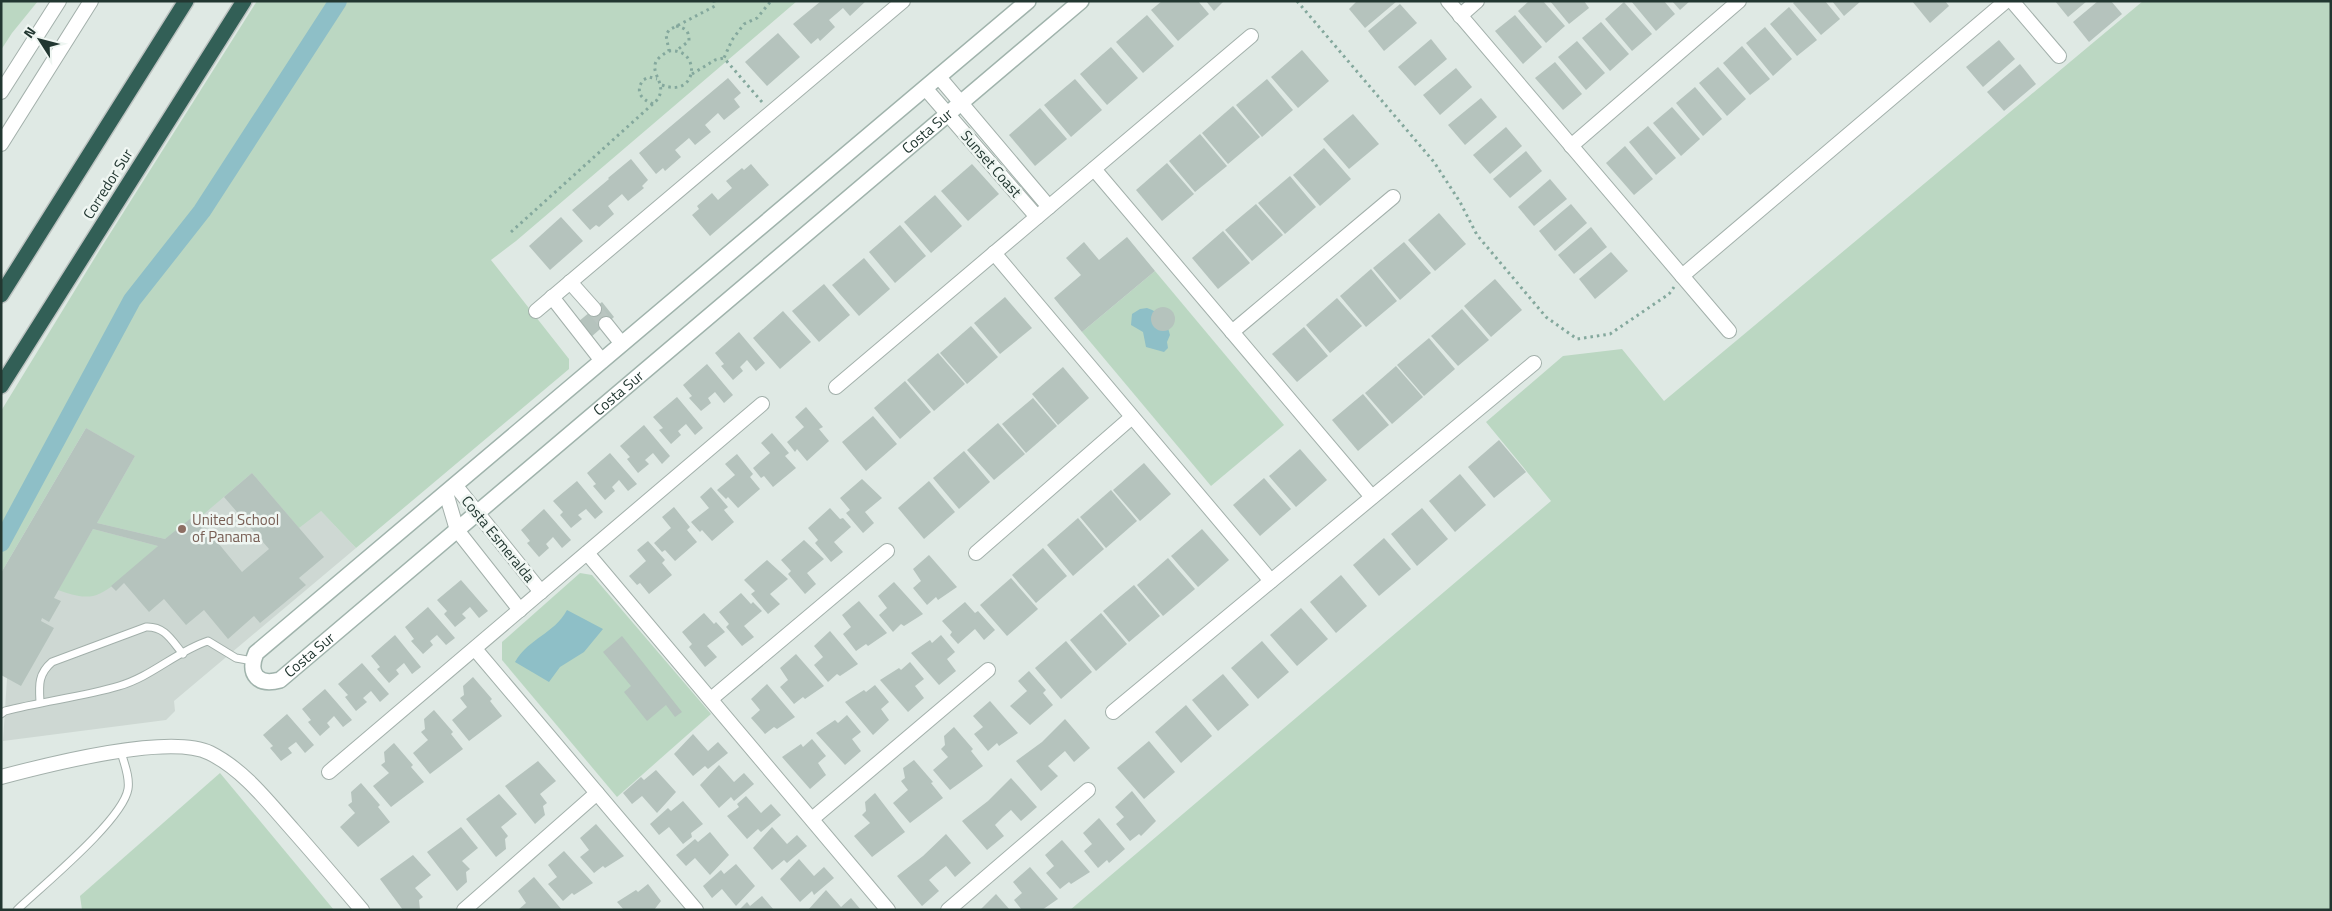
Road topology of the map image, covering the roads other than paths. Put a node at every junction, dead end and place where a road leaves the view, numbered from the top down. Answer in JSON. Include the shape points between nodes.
{"nodes":[{"id":1,"x":59,"y":1,"type":"edge"},
{"id":2,"x":91,"y":1,"type":"edge"},
{"id":3,"x":186,"y":1,"type":"edge"},
{"id":4,"x":244,"y":1,"type":"edge"},
{"id":5,"x":903,"y":1,"type":"edge"},
{"id":6,"x":1028,"y":1,"type":"edge"},
{"id":7,"x":1081,"y":1,"type":"edge"},
{"id":8,"x":1448,"y":1,"type":"edge"},
{"id":9,"x":1477,"y":1,"type":"edge"},
{"id":10,"x":1739,"y":1,"type":"edge"},
{"id":11,"x":2006,"y":1,"type":"edge"},
{"id":12,"x":2012,"y":1,"type":"edge"},
{"id":13,"x":1460,"y":16,"type":"junction"},
{"id":14,"x":1251,"y":36,"type":"dead end"},
{"id":15,"x":2059,"y":56,"type":"dead end"},
{"id":16,"x":939,"y":77,"type":"junction"},
{"id":17,"x":925,"y":88,"type":"junction"},
{"id":18,"x":1,"y":92,"type":"edge"},
{"id":19,"x":961,"y":103,"type":"junction"},
{"id":20,"x":947,"y":114,"type":"junction"},
{"id":21,"x":1,"y":144,"type":"edge"},
{"id":22,"x":1571,"y":146,"type":"junction"},
{"id":23,"x":1094,"y":169,"type":"junction"},
{"id":24,"x":1393,"y":197,"type":"dead end"},
{"id":25,"x":1049,"y":207,"type":"junction"},
{"id":26,"x":1036,"y":218,"type":"junction"},
{"id":27,"x":994,"y":253,"type":"junction"},
{"id":28,"x":1682,"y":276,"type":"junction"},
{"id":29,"x":570,"y":282,"type":"junction"},
{"id":30,"x":1,"y":295,"type":"edge"},
{"id":31,"x":552,"y":297,"type":"junction"},
{"id":32,"x":594,"y":310,"type":"tunnel mouth"},
{"id":33,"x":536,"y":311,"type":"dead end"},
{"id":34,"x":606,"y":324,"type":"tunnel mouth"},
{"id":35,"x":1729,"y":331,"type":"dead end"},
{"id":36,"x":1232,"y":332,"type":"junction"},
{"id":37,"x":622,"y":344,"type":"junction"},
{"id":38,"x":602,"y":361,"type":"junction"},
{"id":39,"x":1534,"y":363,"type":"dead end"},
{"id":40,"x":1,"y":386,"type":"edge"},
{"id":41,"x":836,"y":387,"type":"dead end"},
{"id":42,"x":762,"y":404,"type":"dead end"},
{"id":43,"x":1132,"y":417,"type":"junction"},
{"id":44,"x":451,"y":489,"type":"junction"},
{"id":45,"x":1372,"y":497,"type":"junction"},
{"id":46,"x":476,"y":514,"type":"junction"},
{"id":47,"x":457,"y":530,"type":"junction"},
{"id":48,"x":887,"y":551,"type":"dead end"},
{"id":49,"x":587,"y":553,"type":"junction"},
{"id":50,"x":976,"y":553,"type":"dead end"},
{"id":51,"x":1271,"y":582,"type":"junction"},
{"id":52,"x":541,"y":592,"type":"junction"},
{"id":53,"x":520,"y":610,"type":"junction"},
{"id":54,"x":475,"y":648,"type":"junction"},
{"id":55,"x":183,"y":654,"type":"junction"},
{"id":56,"x":253,"y":661,"type":"junction"},
{"id":57,"x":988,"y":670,"type":"dead end"},
{"id":58,"x":711,"y":699,"type":"junction"},
{"id":59,"x":40,"y":702,"type":"junction"},
{"id":60,"x":1113,"y":712,"type":"dead end"},
{"id":61,"x":1,"y":714,"type":"edge"},
{"id":62,"x":121,"y":752,"type":"junction"},
{"id":63,"x":329,"y":772,"type":"dead end"},
{"id":64,"x":1,"y":777,"type":"edge"},
{"id":65,"x":1088,"y":790,"type":"dead end"},
{"id":66,"x":597,"y":793,"type":"junction"},
{"id":67,"x":812,"y":819,"type":"junction"},
{"id":68,"x":17,"y":910,"type":"edge"},
{"id":69,"x":362,"y":910,"type":"edge"},
{"id":70,"x":464,"y":910,"type":"edge"},
{"id":71,"x":696,"y":910,"type":"edge"},
{"id":72,"x":888,"y":910,"type":"edge"},
{"id":73,"x":948,"y":910,"type":"edge"}],
"edges":[{"from":1,"to":18,"type":"street"},
{"from":2,"to":21,"type":"street"},
{"from":3,"to":30,"type":"highway","name":"Corredor Sur"},
{"from":4,"to":40,"type":"highway","name":"Corredor Sur"},
{"from":5,"to":29,"type":"street"},
{"from":6,"to":16,"type":"street"},
{"from":7,"to":19,"type":"street","name":"Costa Sur"},
{"from":8,"to":13,"type":"street"},
{"from":9,"to":13,"type":"street"},
{"from":10,"to":22,"type":"street"},
{"from":11,"to":28,"type":"street"},
{"from":12,"to":15,"type":"street"},
{"from":13,"to":22,"type":"street"},
{"from":14,"to":23,"type":"street"},
{"from":16,"to":17,"type":"street"},
{"from":16,"to":19,"type":"street","name":"Sunset Coast"},
{"from":17,"to":20,"type":"street","name":"Sunset Coast"},
{"from":17,"to":37,"type":"street"},
{"from":19,"to":20,"type":"street","name":"Costa Sur"},
{"from":19,"to":25,"type":"street","name":"Sunset Coast"},
{"from":20,"to":26,"type":"street","name":"Sunset Coast"},
{"from":20,"to":46,"type":"street","name":"Costa Sur"},
{"from":22,"to":28,"type":"street"},
{"from":23,"to":25,"type":"street"},
{"from":23,"to":36,"type":"street"},
{"from":24,"to":36,"type":"street"},
{"from":25,"to":26,"type":"street"},
{"from":26,"to":27,"type":"street"},
{"from":27,"to":41,"type":"street"},
{"from":27,"to":43,"type":"street"},
{"from":28,"to":35,"type":"street"},
{"from":29,"to":31,"type":"street"},
{"from":29,"to":32,"type":"street"},
{"from":31,"to":33,"type":"street"},
{"from":31,"to":38,"type":"street"},
{"from":34,"to":37,"type":"street"},
{"from":36,"to":45,"type":"street"},
{"from":37,"to":38,"type":"street"},
{"from":38,"to":44,"type":"street"},
{"from":39,"to":45,"type":"street"},
{"from":42,"to":49,"type":"street"},
{"from":43,"to":50,"type":"street"},
{"from":43,"to":51,"type":"street"},
{"from":44,"to":46,"type":"street","name":"Costa Esmeralda"},
{"from":44,"to":47,"type":"street","name":"Costa Esmeralda"},
{"from":44,"to":56,"type":"street","via":[[256,653]]},
{"from":45,"to":51,"type":"street"},
{"from":46,"to":47,"type":"street","name":"Costa Sur"},
{"from":46,"to":52,"type":"street","name":"Costa Esmeralda"},
{"from":47,"to":53,"type":"street","name":"Costa Esmeralda"},
{"from":47,"to":56,"type":"street","name":"Costa Sur","via":[[280,680],[262,681],[254,675]]},
{"from":48,"to":58,"type":"street"},
{"from":49,"to":52,"type":"street"},
{"from":49,"to":58,"type":"street"},
{"from":51,"to":60,"type":"street"},
{"from":52,"to":53,"type":"street"},
{"from":53,"to":54,"type":"street"},
{"from":54,"to":63,"type":"street"},
{"from":54,"to":66,"type":"street"},
{"from":55,"to":56,"type":"lane","via":[[208,641],[236,658]]},
{"from":55,"to":59,"type":"lane","via":[[119,686]]},
{"from":55,"to":59,"type":"lane","via":[[166,632],[156,626],[146,627],[52,662],[39,680]]},
{"from":57,"to":67,"type":"street"},
{"from":58,"to":67,"type":"street"},
{"from":59,"to":61,"type":"lane","via":[[5,710]]},
{"from":62,"to":64,"type":"street"},
{"from":62,"to":68,"type":"lane","via":[[128,775],[128,790],[120,807],[106,826]]},
{"from":62,"to":69,"type":"street","via":[[149,746],[175,747],[208,752],[231,766],[256,788]]},
{"from":65,"to":73,"type":"street"},
{"from":66,"to":70,"type":"street"},
{"from":66,"to":71,"type":"street"},
{"from":67,"to":72,"type":"street"}]}
